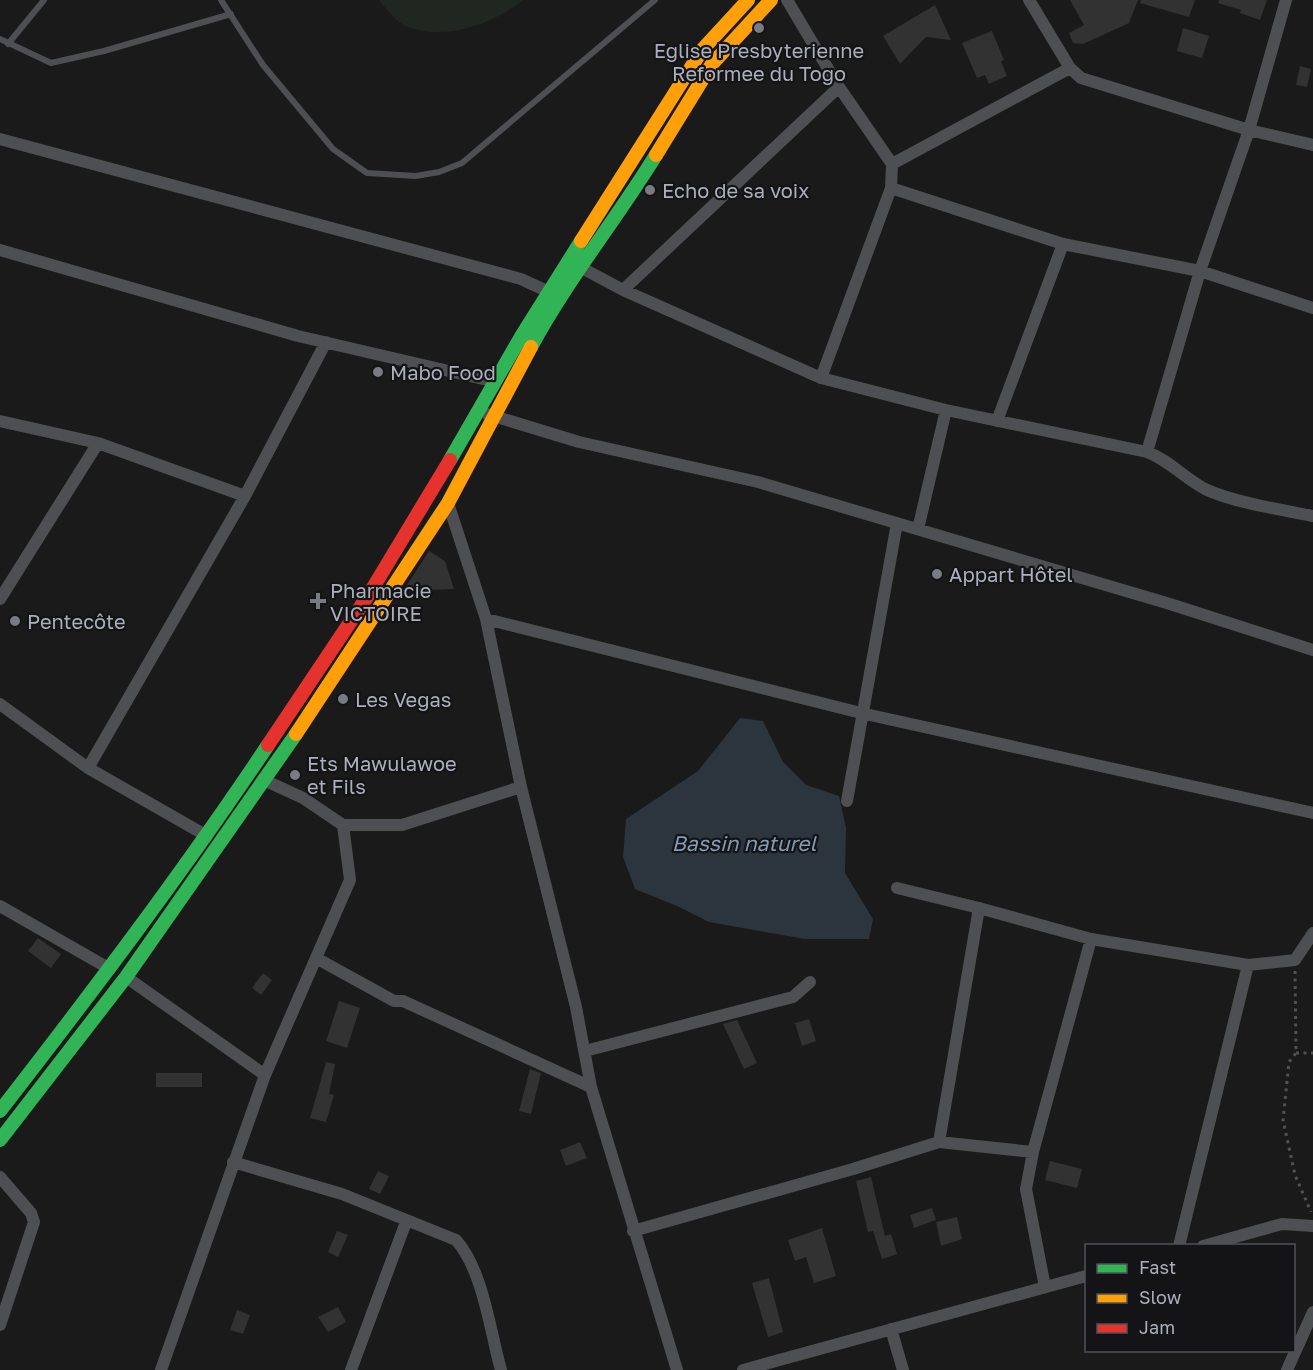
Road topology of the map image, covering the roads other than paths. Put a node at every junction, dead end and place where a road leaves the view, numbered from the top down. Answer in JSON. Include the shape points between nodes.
{"nodes":[{"id":1,"x":44,"y":0,"type":"edge"},
{"id":2,"x":221,"y":0,"type":"edge"},
{"id":3,"x":655,"y":0,"type":"edge"},
{"id":4,"x":748,"y":0,"type":"edge"},
{"id":5,"x":771,"y":0,"type":"edge"},
{"id":6,"x":787,"y":0,"type":"edge"},
{"id":7,"x":1029,"y":0,"type":"edge"},
{"id":8,"x":1286,"y":0,"type":"edge"},
{"id":9,"x":231,"y":14,"type":"junction"},
{"id":10,"x":0,"y":39,"type":"edge"},
{"id":11,"x":8,"y":44,"type":"junction"},
{"id":12,"x":1070,"y":69,"type":"junction"},
{"id":13,"x":839,"y":87,"type":"junction"},
{"id":14,"x":1249,"y":130,"type":"junction"},
{"id":15,"x":0,"y":139,"type":"edge"},
{"id":16,"x":1313,"y":145,"type":"edge"},
{"id":17,"x":892,"y":164,"type":"junction"},
{"id":18,"x":891,"y":188,"type":"junction"},
{"id":19,"x":1063,"y":244,"type":"junction"},
{"id":20,"x":0,"y":250,"type":"edge"},
{"id":21,"x":580,"y":267,"type":"junction"},
{"id":22,"x":1200,"y":271,"type":"junction"},
{"id":23,"x":623,"y":290,"type":"junction"},
{"id":24,"x":549,"y":292,"type":"junction"},
{"id":25,"x":1313,"y":308,"type":"edge"},
{"id":26,"x":326,"y":342,"type":"junction"},
{"id":27,"x":821,"y":378,"type":"junction"},
{"id":28,"x":496,"y":382,"type":"junction"},
{"id":29,"x":946,"y":410,"type":"junction"},
{"id":30,"x":480,"y":411,"type":"junction"},
{"id":31,"x":494,"y":417,"type":"junction"},
{"id":32,"x":0,"y":421,"type":"edge"},
{"id":33,"x":997,"y":421,"type":"junction"},
{"id":34,"x":98,"y":443,"type":"junction"},
{"id":35,"x":1147,"y":452,"type":"junction"},
{"id":36,"x":245,"y":496,"type":"junction"},
{"id":37,"x":448,"y":503,"type":"junction"},
{"id":38,"x":1313,"y":516,"type":"edge"},
{"id":39,"x":897,"y":523,"type":"junction"},
{"id":40,"x":918,"y":529,"type":"junction"},
{"id":41,"x":0,"y":599,"type":"edge"},
{"id":42,"x":486,"y":619,"type":"junction"},
{"id":43,"x":1313,"y":650,"type":"edge"},
{"id":44,"x":0,"y":704,"type":"edge"},
{"id":45,"x":861,"y":713,"type":"junction"},
{"id":46,"x":88,"y":768,"type":"junction"},
{"id":47,"x":266,"y":781,"type":"junction"},
{"id":48,"x":521,"y":787,"type":"junction"},
{"id":49,"x":847,"y":801,"type":"dead end"},
{"id":50,"x":1313,"y":813,"type":"edge"},
{"id":51,"x":343,"y":825,"type":"junction"},
{"id":52,"x":207,"y":836,"type":"junction"},
{"id":53,"x":897,"y":888,"type":"dead end"},
{"id":54,"x":0,"y":906,"type":"edge"},
{"id":55,"x":979,"y":908,"type":"junction"},
{"id":56,"x":1313,"y":933,"type":"edge"},
{"id":57,"x":1090,"y":939,"type":"junction"},
{"id":58,"x":316,"y":958,"type":"junction"},
{"id":59,"x":1248,"y":965,"type":"junction"},
{"id":60,"x":110,"y":969,"type":"junction"},
{"id":61,"x":126,"y":976,"type":"junction"},
{"id":62,"x":810,"y":982,"type":"dead end"},
{"id":63,"x":585,"y":1051,"type":"junction"},
{"id":64,"x":265,"y":1075,"type":"junction"},
{"id":65,"x":591,"y":1087,"type":"junction"},
{"id":66,"x":0,"y":1111,"type":"edge"},
{"id":67,"x":0,"y":1140,"type":"edge"},
{"id":68,"x":939,"y":1142,"type":"junction"},
{"id":69,"x":1033,"y":1152,"type":"junction"},
{"id":70,"x":233,"y":1162,"type":"junction"},
{"id":71,"x":0,"y":1178,"type":"edge"},
{"id":72,"x":406,"y":1222,"type":"junction"},
{"id":73,"x":1313,"y":1226,"type":"edge"},
{"id":74,"x":633,"y":1231,"type":"junction"},
{"id":75,"x":1179,"y":1244,"type":"edge"},
{"id":76,"x":1207,"y":1244,"type":"edge"},
{"id":77,"x":1085,"y":1276,"type":"edge"},
{"id":78,"x":1045,"y":1287,"type":"junction"},
{"id":79,"x":1313,"y":1312,"type":"edge"},
{"id":80,"x":0,"y":1325,"type":"edge"},
{"id":81,"x":891,"y":1329,"type":"junction"},
{"id":82,"x":161,"y":1370,"type":"edge"},
{"id":83,"x":351,"y":1370,"type":"edge"},
{"id":84,"x":501,"y":1370,"type":"edge"},
{"id":85,"x":677,"y":1370,"type":"edge"},
{"id":86,"x":743,"y":1370,"type":"edge"},
{"id":87,"x":903,"y":1370,"type":"edge"},
{"id":88,"x":1287,"y":1370,"type":"edge"}],
"edges":[{"from":1,"to":11,"type":"lane"},
{"from":2,"to":9,"type":"lane"},
{"from":3,"to":9,"type":"lane","via":[[462,163],[416,176],[368,173],[333,149],[263,65]]},
{"from":4,"to":24,"type":"main road","via":[[702,50]]},
{"from":5,"to":21,"type":"main road","via":[[712,64],[620,213]]},
{"from":6,"to":13,"type":"street"},
{"from":7,"to":12,"type":"street"},
{"from":8,"to":14,"type":"street"},
{"from":9,"to":11,"type":"lane","via":[[51,63]]},
{"from":10,"to":11,"type":"lane"},
{"from":12,"to":14,"type":"street","via":[[1082,78]]},
{"from":12,"to":17,"type":"street"},
{"from":13,"to":17,"type":"street"},
{"from":13,"to":23,"type":"street"},
{"from":14,"to":16,"type":"street"},
{"from":14,"to":22,"type":"street"},
{"from":15,"to":24,"type":"street","via":[[521,279]]},
{"from":17,"to":18,"type":"street"},
{"from":18,"to":19,"type":"street"},
{"from":18,"to":27,"type":"street"},
{"from":19,"to":22,"type":"street"},
{"from":19,"to":33,"type":"street"},
{"from":20,"to":26,"type":"street"},
{"from":21,"to":23,"type":"street"},
{"from":21,"to":31,"type":"main road","via":[[534,341]]},
{"from":22,"to":25,"type":"street"},
{"from":22,"to":35,"type":"street"},
{"from":23,"to":27,"type":"street"},
{"from":24,"to":28,"type":"main road"},
{"from":26,"to":28,"type":"street"},
{"from":26,"to":36,"type":"street"},
{"from":27,"to":29,"type":"street"},
{"from":28,"to":30,"type":"main road"},
{"from":29,"to":33,"type":"street"},
{"from":29,"to":40,"type":"street"},
{"from":30,"to":31,"type":"street"},
{"from":30,"to":52,"type":"main road","via":[[371,591]]},
{"from":31,"to":37,"type":"main road"},
{"from":31,"to":39,"type":"street","via":[[579,442],[758,482]]},
{"from":32,"to":34,"type":"street"},
{"from":33,"to":35,"type":"street"},
{"from":34,"to":36,"type":"street"},
{"from":34,"to":41,"type":"street"},
{"from":35,"to":38,"type":"street","via":[[1163,458],[1208,490]]},
{"from":36,"to":46,"type":"street"},
{"from":37,"to":42,"type":"street"},
{"from":37,"to":47,"type":"main road"},
{"from":39,"to":40,"type":"street"},
{"from":39,"to":45,"type":"street"},
{"from":40,"to":43,"type":"street"},
{"from":42,"to":45,"type":"street"},
{"from":42,"to":48,"type":"street"},
{"from":44,"to":46,"type":"street"},
{"from":45,"to":49,"type":"street"},
{"from":45,"to":50,"type":"street"},
{"from":46,"to":52,"type":"street"},
{"from":47,"to":51,"type":"street","via":[[303,798]]},
{"from":47,"to":61,"type":"main road"},
{"from":48,"to":51,"type":"street","via":[[402,825]]},
{"from":48,"to":63,"type":"street"},
{"from":51,"to":58,"type":"street","via":[[350,879]]},
{"from":52,"to":60,"type":"main road"},
{"from":53,"to":55,"type":"street"},
{"from":54,"to":60,"type":"street"},
{"from":55,"to":57,"type":"street"},
{"from":55,"to":68,"type":"street"},
{"from":56,"to":59,"type":"street","via":[[1295,960]]},
{"from":57,"to":59,"type":"street"},
{"from":57,"to":69,"type":"street"},
{"from":58,"to":64,"type":"street"},
{"from":58,"to":65,"type":"street","via":[[394,1001],[403,1001]]},
{"from":59,"to":75,"type":"street"},
{"from":60,"to":66,"type":"main road"},
{"from":61,"to":64,"type":"street"},
{"from":61,"to":67,"type":"main road"},
{"from":62,"to":63,"type":"street","via":[[793,997]]},
{"from":63,"to":65,"type":"street"},
{"from":64,"to":70,"type":"street"},
{"from":65,"to":74,"type":"street"},
{"from":68,"to":69,"type":"street"},
{"from":68,"to":74,"type":"street"},
{"from":69,"to":78,"type":"street","via":[[1026,1189]]},
{"from":70,"to":72,"type":"street","via":[[342,1194]]},
{"from":70,"to":82,"type":"street"},
{"from":71,"to":80,"type":"street","via":[[31,1213],[34,1222]]},
{"from":72,"to":83,"type":"street"},
{"from":72,"to":84,"type":"street","via":[[456,1240],[466,1252]]},
{"from":73,"to":76,"type":"street","via":[[1282,1224]]},
{"from":74,"to":85,"type":"street"},
{"from":77,"to":78,"type":"street"},
{"from":78,"to":81,"type":"street"},
{"from":79,"to":88,"type":"street"},
{"from":81,"to":86,"type":"street"},
{"from":81,"to":87,"type":"street"}]}
